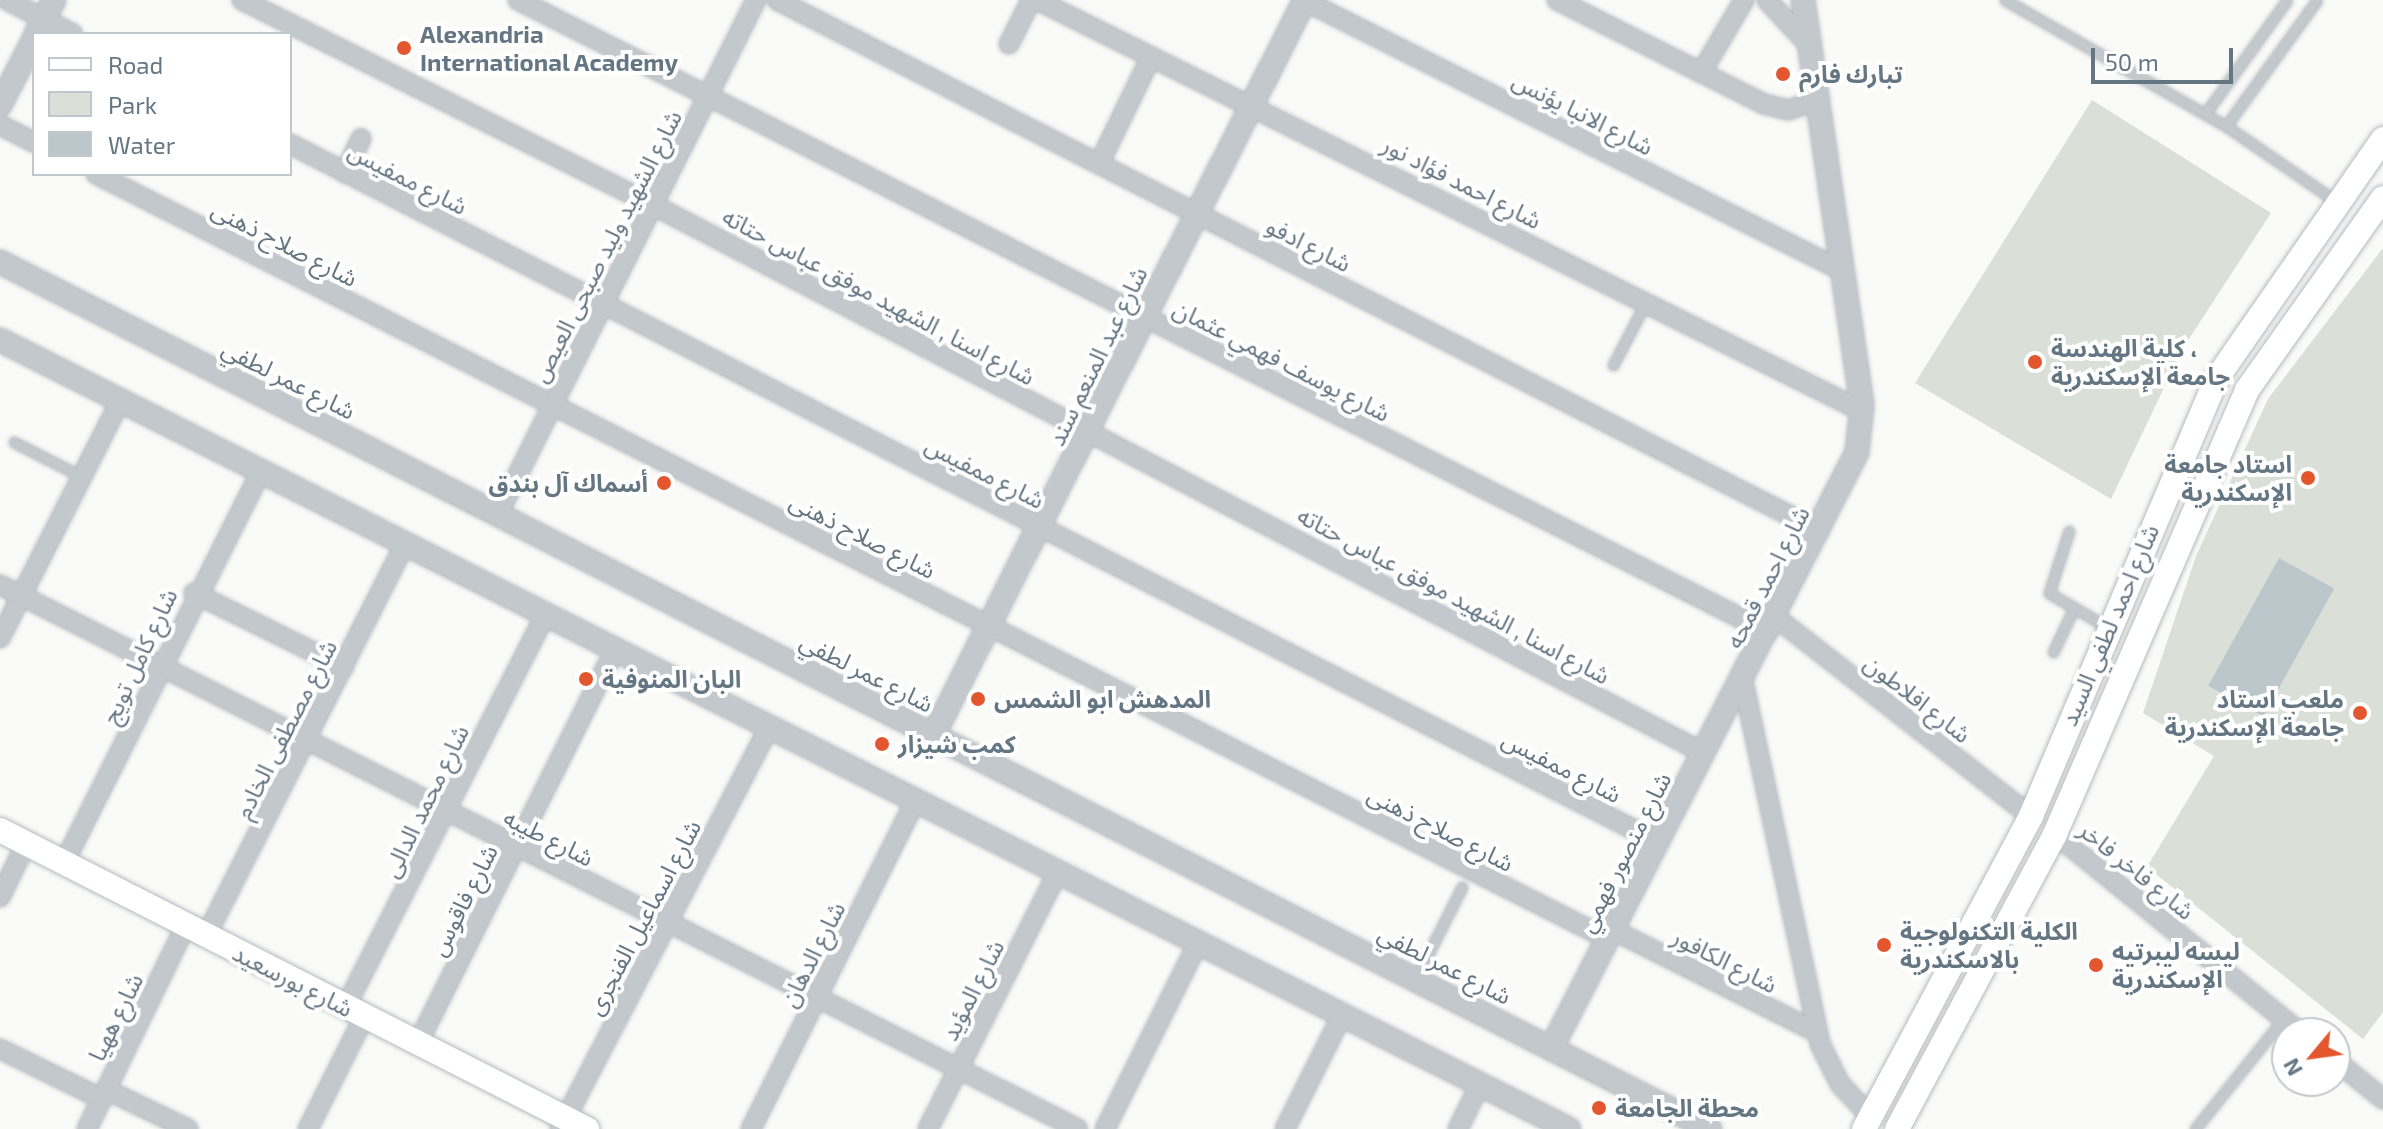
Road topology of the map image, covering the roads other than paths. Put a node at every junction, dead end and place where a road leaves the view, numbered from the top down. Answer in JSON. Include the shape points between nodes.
{"nodes":[{"id":1,"x":7,"y":0,"type":"edge"},
{"id":2,"x":242,"y":0,"type":"edge"},
{"id":3,"x":518,"y":0,"type":"edge"},
{"id":4,"x":756,"y":0,"type":"edge"},
{"id":5,"x":777,"y":0,"type":"edge"},
{"id":6,"x":1031,"y":0,"type":"edge"},
{"id":7,"x":1037,"y":0,"type":"edge"},
{"id":8,"x":1304,"y":0,"type":"edge"},
{"id":9,"x":1557,"y":0,"type":"edge"},
{"id":10,"x":1744,"y":0,"type":"edge"},
{"id":11,"x":1767,"y":0,"type":"edge"},
{"id":12,"x":1803,"y":0,"type":"edge"},
{"id":13,"x":2005,"y":0,"type":"edge"},
{"id":14,"x":2287,"y":0,"type":"edge"},
{"id":15,"x":2317,"y":0,"type":"edge"},
{"id":16,"x":42,"y":23,"type":"edge"},
{"id":17,"x":67,"y":32,"type":"edge"},
{"id":18,"x":32,"y":43,"type":"edge"},
{"id":19,"x":1009,"y":44,"type":"dead end"},
{"id":20,"x":1808,"y":44,"type":"junction"},
{"id":21,"x":1151,"y":57,"type":"junction"},
{"id":22,"x":1701,"y":73,"type":"junction"},
{"id":23,"x":708,"y":96,"type":"junction"},
{"id":24,"x":1816,"y":101,"type":"junction"},
{"id":25,"x":0,"y":105,"type":"edge"},
{"id":26,"x":1250,"y":108,"type":"junction"},
{"id":27,"x":2205,"y":114,"type":"junction"},
{"id":28,"x":0,"y":125,"type":"edge"},
{"id":29,"x":2226,"y":126,"type":"junction"},
{"id":30,"x":361,"y":138,"type":"dead end"},
{"id":31,"x":2383,"y":139,"type":"edge"},
{"id":32,"x":32,"y":141,"type":"edge"},
{"id":33,"x":292,"y":145,"type":"edge"},
{"id":34,"x":1099,"y":164,"type":"junction"},
{"id":35,"x":345,"y":173,"type":"junction"},
{"id":36,"x":100,"y":176,"type":"edge"},
{"id":37,"x":2383,"y":198,"type":"edge"},
{"id":38,"x":2337,"y":202,"type":"junction"},
{"id":39,"x":653,"y":205,"type":"junction"},
{"id":40,"x":1196,"y":214,"type":"junction"},
{"id":41,"x":0,"y":262,"type":"edge"},
{"id":42,"x":1841,"y":270,"type":"junction"},
{"id":43,"x":1646,"y":302,"type":"junction"},
{"id":44,"x":603,"y":304,"type":"junction"},
{"id":45,"x":1147,"y":318,"type":"junction"},
{"id":46,"x":0,"y":340,"type":"edge"},
{"id":47,"x":1613,"y":365,"type":"dead end"},
{"id":48,"x":120,"y":401,"type":"junction"},
{"id":49,"x":553,"y":405,"type":"junction"},
{"id":50,"x":1862,"y":411,"type":"junction"},
{"id":51,"x":1089,"y":432,"type":"junction"},
{"id":52,"x":14,"y":442,"type":"dead end"},
{"id":53,"x":261,"y":471,"type":"junction"},
{"id":54,"x":82,"y":477,"type":"junction"},
{"id":55,"x":498,"y":514,"type":"junction"},
{"id":56,"x":1041,"y":527,"type":"junction"},
{"id":57,"x":2150,"y":528,"type":"junction"},
{"id":58,"x":1820,"y":531,"type":"junction"},
{"id":59,"x":2069,"y":531,"type":"dead end"},
{"id":60,"x":2186,"y":541,"type":"junction"},
{"id":61,"x":405,"y":544,"type":"junction"},
{"id":62,"x":0,"y":585,"type":"edge"},
{"id":63,"x":194,"y":593,"type":"junction"},
{"id":64,"x":21,"y":596,"type":"junction"},
{"id":65,"x":2073,"y":610,"type":"junction"},
{"id":66,"x":545,"y":615,"type":"junction"},
{"id":67,"x":1772,"y":625,"type":"junction"},
{"id":68,"x":988,"y":626,"type":"junction"},
{"id":69,"x":2107,"y":627,"type":"junction"},
{"id":70,"x":0,"y":638,"type":"edge"},
{"id":71,"x":615,"y":650,"type":"junction"},
{"id":72,"x":2053,"y":652,"type":"dead end"},
{"id":73,"x":344,"y":667,"type":"junction"},
{"id":74,"x":163,"y":668,"type":"junction"},
{"id":75,"x":1743,"y":681,"type":"junction"},
{"id":76,"x":769,"y":727,"type":"junction"},
{"id":77,"x":934,"y":734,"type":"junction"},
{"id":78,"x":307,"y":741,"type":"junction"},
{"id":79,"x":1704,"y":753,"type":"junction"},
{"id":80,"x":915,"y":801,"type":"junction"},
{"id":81,"x":445,"y":812,"type":"junction"},
{"id":82,"x":2031,"y":816,"type":"junction"},
{"id":83,"x":0,"y":830,"type":"edge"},
{"id":84,"x":2055,"y":834,"type":"junction"},
{"id":85,"x":1658,"y":842,"type":"junction"},
{"id":86,"x":26,"y":844,"type":"junction"},
{"id":87,"x":516,"y":847,"type":"junction"},
{"id":88,"x":64,"y":863,"type":"junction"},
{"id":89,"x":1058,"y":872,"type":"junction"},
{"id":90,"x":1462,"y":887,"type":"dead end"},
{"id":91,"x":0,"y":897,"type":"edge"},
{"id":92,"x":667,"y":924,"type":"junction"},
{"id":93,"x":196,"y":930,"type":"junction"},
{"id":94,"x":1610,"y":935,"type":"junction"},
{"id":95,"x":1198,"y":943,"type":"junction"},
{"id":96,"x":1416,"y":978,"type":"junction"},
{"id":97,"x":817,"y":999,"type":"junction"},
{"id":98,"x":355,"y":1012,"type":"junction"},
{"id":99,"x":1342,"y":1015,"type":"junction"},
{"id":100,"x":2281,"y":1017,"type":"edge"},
{"id":101,"x":1817,"y":1032,"type":"junction"},
{"id":102,"x":2271,"y":1034,"type":"edge"},
{"id":103,"x":418,"y":1043,"type":"junction"},
{"id":104,"x":1552,"y":1047,"type":"junction"},
{"id":105,"x":0,"y":1049,"type":"edge"},
{"id":106,"x":959,"y":1069,"type":"junction"},
{"id":107,"x":2351,"y":1073,"type":"edge"},
{"id":108,"x":1480,"y":1084,"type":"junction"},
{"id":109,"x":104,"y":1094,"type":"junction"},
{"id":110,"x":2383,"y":1099,"type":"edge"},
{"id":111,"x":1868,"y":1123,"type":"edge"},
{"id":112,"x":571,"y":1125,"type":"edge"},
{"id":113,"x":87,"y":1129,"type":"edge"},
{"id":114,"x":188,"y":1129,"type":"edge"},
{"id":115,"x":308,"y":1129,"type":"edge"},
{"id":116,"x":751,"y":1129,"type":"edge"},
{"id":117,"x":928,"y":1129,"type":"edge"},
{"id":118,"x":1078,"y":1129,"type":"edge"},
{"id":119,"x":1105,"y":1129,"type":"edge"},
{"id":120,"x":1285,"y":1129,"type":"edge"},
{"id":121,"x":1458,"y":1129,"type":"edge"},
{"id":122,"x":1569,"y":1129,"type":"edge"},
{"id":123,"x":1710,"y":1129,"type":"edge"},
{"id":124,"x":1897,"y":1129,"type":"edge"},
{"id":125,"x":2195,"y":1129,"type":"edge"}],
"edges":[{"from":1,"to":16,"type":"street"},
{"from":2,"to":39,"type":"street","name":"شارع اسنا , الشهيد موفق عباس حتاته"},
{"from":3,"to":23,"type":"street","name":"شارع يوسف فهمي عثمان"},
{"from":4,"to":23,"type":"street","name":"شارع الشهيد وليد صبحى العيص"},
{"from":5,"to":34,"type":"street","name":"شارع ادفو"},
{"from":6,"to":19,"type":"street"},
{"from":7,"to":21,"type":"street","name":"شارع احمد فؤاد نور"},
{"from":8,"to":26,"type":"street","name":"شارع عبد المنعم سند"},
{"from":8,"to":42,"type":"street","name":"شارع الانبا يؤنس"},
{"from":9,"to":22,"type":"street"},
{"from":10,"to":22,"type":"street"},
{"from":11,"to":20,"type":"street"},
{"from":12,"to":20,"type":"street","name":"شارع احمد قمحه"},
{"from":13,"to":27,"type":"lane"},
{"from":14,"to":27,"type":"lane"},
{"from":15,"to":29,"type":"lane"},
{"from":16,"to":17,"type":"street"},
{"from":18,"to":25,"type":"street"},
{"from":20,"to":24,"type":"street","name":"شارع احمد قمحه"},
{"from":21,"to":26,"type":"street","name":"شارع احمد فؤاد نور"},
{"from":21,"to":34,"type":"street"},
{"from":22,"to":24,"type":"street","via":[[1778,109]]},
{"from":23,"to":39,"type":"street","name":"شارع الشهيد وليد صبحى العيص"},
{"from":23,"to":45,"type":"street","name":"شارع يوسف فهمي عثمان"},
{"from":24,"to":42,"type":"street","name":"شارع احمد قمحه"},
{"from":26,"to":40,"type":"street","name":"شارع عبد المنعم سند"},
{"from":26,"to":43,"type":"street","name":"شارع احمد فؤاد نور"},
{"from":27,"to":29,"type":"lane"},
{"from":28,"to":32,"type":"street"},
{"from":29,"to":38,"type":"lane"},
{"from":30,"to":35,"type":"street"},
{"from":31,"to":38,"type":"main road","name":"شارع احمد لطفي السيد"},
{"from":33,"to":35,"type":"street","name":"شارع ممفيس"},
{"from":34,"to":40,"type":"street","name":"شارع ادفو"},
{"from":35,"to":44,"type":"street","name":"شارع ممفيس"},
{"from":36,"to":49,"type":"street","name":"شارع صلاح ذهنى"},
{"from":37,"to":60,"type":"main road","name":"شارع احمد لطفي السيد","via":[[2247,390]]},
{"from":38,"to":57,"type":"main road","name":"شارع احمد لطفي السيد","via":[[2217,378]]},
{"from":39,"to":44,"type":"street","name":"شارع الشهيد وليد صبحى العيص"},
{"from":39,"to":51,"type":"street","name":"شارع اسنا , الشهيد موفق عباس حتاته"},
{"from":40,"to":45,"type":"street","name":"شارع عبد المنعم سند"},
{"from":40,"to":58,"type":"street","name":"شارع ادفو"},
{"from":41,"to":55,"type":"street","name":"شارع عمر لطفي"},
{"from":42,"to":50,"type":"street","name":"شارع احمد قمحه"},
{"from":43,"to":47,"type":"lane"},
{"from":43,"to":50,"type":"street","name":"شارع احمد فؤاد نور"},
{"from":44,"to":49,"type":"street","name":"شارع الشهيد وليد صبحى العيص"},
{"from":44,"to":56,"type":"street","name":"شارع ممفيس"},
{"from":45,"to":51,"type":"street","name":"شارع عبد المنعم سند"},
{"from":45,"to":67,"type":"street","name":"شارع يوسف فهمي عثمان"},
{"from":46,"to":48,"type":"street"},
{"from":48,"to":53,"type":"street"},
{"from":48,"to":54,"type":"street"},
{"from":49,"to":55,"type":"street","name":"شارع الشهيد وليد صبحى العيص"},
{"from":49,"to":68,"type":"street","name":"شارع صلاح ذهنى"},
{"from":50,"to":58,"type":"street","name":"شارع احمد قمحه","via":[[1857,452]]},
{"from":51,"to":56,"type":"street","name":"شارع عبد المنعم سند"},
{"from":51,"to":79,"type":"street","name":"شارع اسنا , الشهيد موفق عباس حتاته"},
{"from":52,"to":54,"type":"lane"},
{"from":53,"to":61,"type":"street"},
{"from":53,"to":63,"type":"street","name":"شارع كامل تويج"},
{"from":54,"to":64,"type":"street"},
{"from":55,"to":77,"type":"street","name":"شارع عمر لطفي"},
{"from":56,"to":68,"type":"street","name":"شارع عبد المنعم سند"},
{"from":56,"to":85,"type":"street","name":"شارع ممفيس"},
{"from":57,"to":60,"type":"main road"},
{"from":57,"to":69,"type":"main road","name":"شارع احمد لطفي السيد"},
{"from":58,"to":67,"type":"street","name":"شارع احمد قمحه"},
{"from":59,"to":65,"type":"lane","via":[[2048,584]]},
{"from":60,"to":84,"type":"main road","name":"شارع احمد لطفي السيد"},
{"from":61,"to":66,"type":"street"},
{"from":61,"to":73,"type":"street","name":"شارع مصطفى الخادم"},
{"from":62,"to":64,"type":"street","name":"شارع طيبه"},
{"from":63,"to":73,"type":"street"},
{"from":63,"to":74,"type":"street","name":"شارع كامل تويج"},
{"from":64,"to":70,"type":"street"},
{"from":64,"to":74,"type":"street","name":"شارع طيبه"},
{"from":65,"to":69,"type":"lane"},
{"from":65,"to":72,"type":"lane"},
{"from":66,"to":71,"type":"street"},
{"from":66,"to":81,"type":"street","name":"شارع محمد الدالى"},
{"from":67,"to":75,"type":"street","name":"شارع احمد قمحه"},
{"from":67,"to":82,"type":"street","name":"شارع افلاطون"},
{"from":68,"to":77,"type":"street","name":"شارع عبد المنعم سند"},
{"from":68,"to":94,"type":"street","name":"شارع صلاح ذهنى"},
{"from":69,"to":82,"type":"main road","name":"شارع احمد لطفي السيد"},
{"from":71,"to":76,"type":"street"},
{"from":71,"to":87,"type":"street","name":"شارع فاقوس"},
{"from":73,"to":78,"type":"street","name":"شارع مصطفى الخادم"},
{"from":74,"to":78,"type":"street","name":"شارع طيبه"},
{"from":74,"to":88,"type":"street","name":"شارع كامل تويج"},
{"from":75,"to":79,"type":"street","name":"شارع منصور فهمي"},
{"from":75,"to":101,"type":"street","name":"شارع احمد قمحه"},
{"from":76,"to":80,"type":"street"},
{"from":76,"to":92,"type":"street","name":"شارع اسماعيل الفنجرى"},
{"from":77,"to":96,"type":"street","name":"شارع عمر لطفي"},
{"from":78,"to":81,"type":"street","name":"شارع طيبه"},
{"from":78,"to":93,"type":"street","name":"شارع مصطفى الخادم"},
{"from":79,"to":85,"type":"street","name":"شارع منصور فهمي"},
{"from":80,"to":89,"type":"street"},
{"from":80,"to":97,"type":"street","name":"شارع الدهان"},
{"from":81,"to":87,"type":"street","name":"شارع طيبه"},
{"from":81,"to":98,"type":"street","name":"شارع محمد الدالى"},
{"from":82,"to":84,"type":"main road"},
{"from":82,"to":111,"type":"main road","name":"شارع احمد لطفي السيد"},
{"from":83,"to":86,"type":"main road","name":"شارع بورسعيد"},
{"from":84,"to":100,"type":"street","name":"شارع فاخر فاخر"},
{"from":84,"to":124,"type":"main road","name":"شارع احمد لطفي السيد"},
{"from":85,"to":94,"type":"street","name":"شارع منصور فهمي"},
{"from":86,"to":88,"type":"main road","name":"شارع بورسعيد"},
{"from":86,"to":91,"type":"street"},
{"from":87,"to":92,"type":"street","name":"شارع طيبه"},
{"from":87,"to":103,"type":"street","name":"شارع فاقوس"},
{"from":88,"to":93,"type":"main road","name":"شارع بورسعيد"},
{"from":89,"to":95,"type":"street"},
{"from":89,"to":106,"type":"street","name":"شارع المؤيد"},
{"from":90,"to":96,"type":"lane"},
{"from":92,"to":97,"type":"street","name":"شارع طيبه"},
{"from":92,"to":112,"type":"street","name":"شارع اسماعيل الفنجرى"},
{"from":93,"to":98,"type":"main road","name":"شارع بورسعيد"},
{"from":93,"to":109,"type":"street","name":"شارع ههيا"},
{"from":94,"to":101,"type":"street","name":"شارع الكافور"},
{"from":94,"to":104,"type":"street","name":"شارع منصور فهمي"},
{"from":95,"to":99,"type":"street"},
{"from":95,"to":119,"type":"street"},
{"from":96,"to":104,"type":"street","name":"شارع عمر لطفي"},
{"from":97,"to":106,"type":"street","name":"شارع طيبه"},
{"from":97,"to":116,"type":"street","name":"شارع الدهان"},
{"from":98,"to":103,"type":"main road","name":"شارع بورسعيد"},
{"from":98,"to":115,"type":"street","name":"شارع محمد الدالى"},
{"from":99,"to":108,"type":"street"},
{"from":99,"to":120,"type":"street"},
{"from":101,"to":111,"type":"street","name":"شارع احمد قمحه","via":[[1840,1084]]},
{"from":102,"to":125,"type":"lane"},
{"from":103,"to":112,"type":"main road","name":"شارع بورسعيد"},
{"from":104,"to":123,"type":"street","name":"شارع عمر لطفي"},
{"from":105,"to":109,"type":"street"},
{"from":106,"to":117,"type":"street","name":"شارع المؤيد"},
{"from":106,"to":118,"type":"street","name":"شارع طيبه"},
{"from":107,"to":110,"type":"street"},
{"from":108,"to":121,"type":"street"},
{"from":108,"to":122,"type":"street"},
{"from":109,"to":113,"type":"street","name":"شارع ههيا"},
{"from":109,"to":114,"type":"street"}]}
